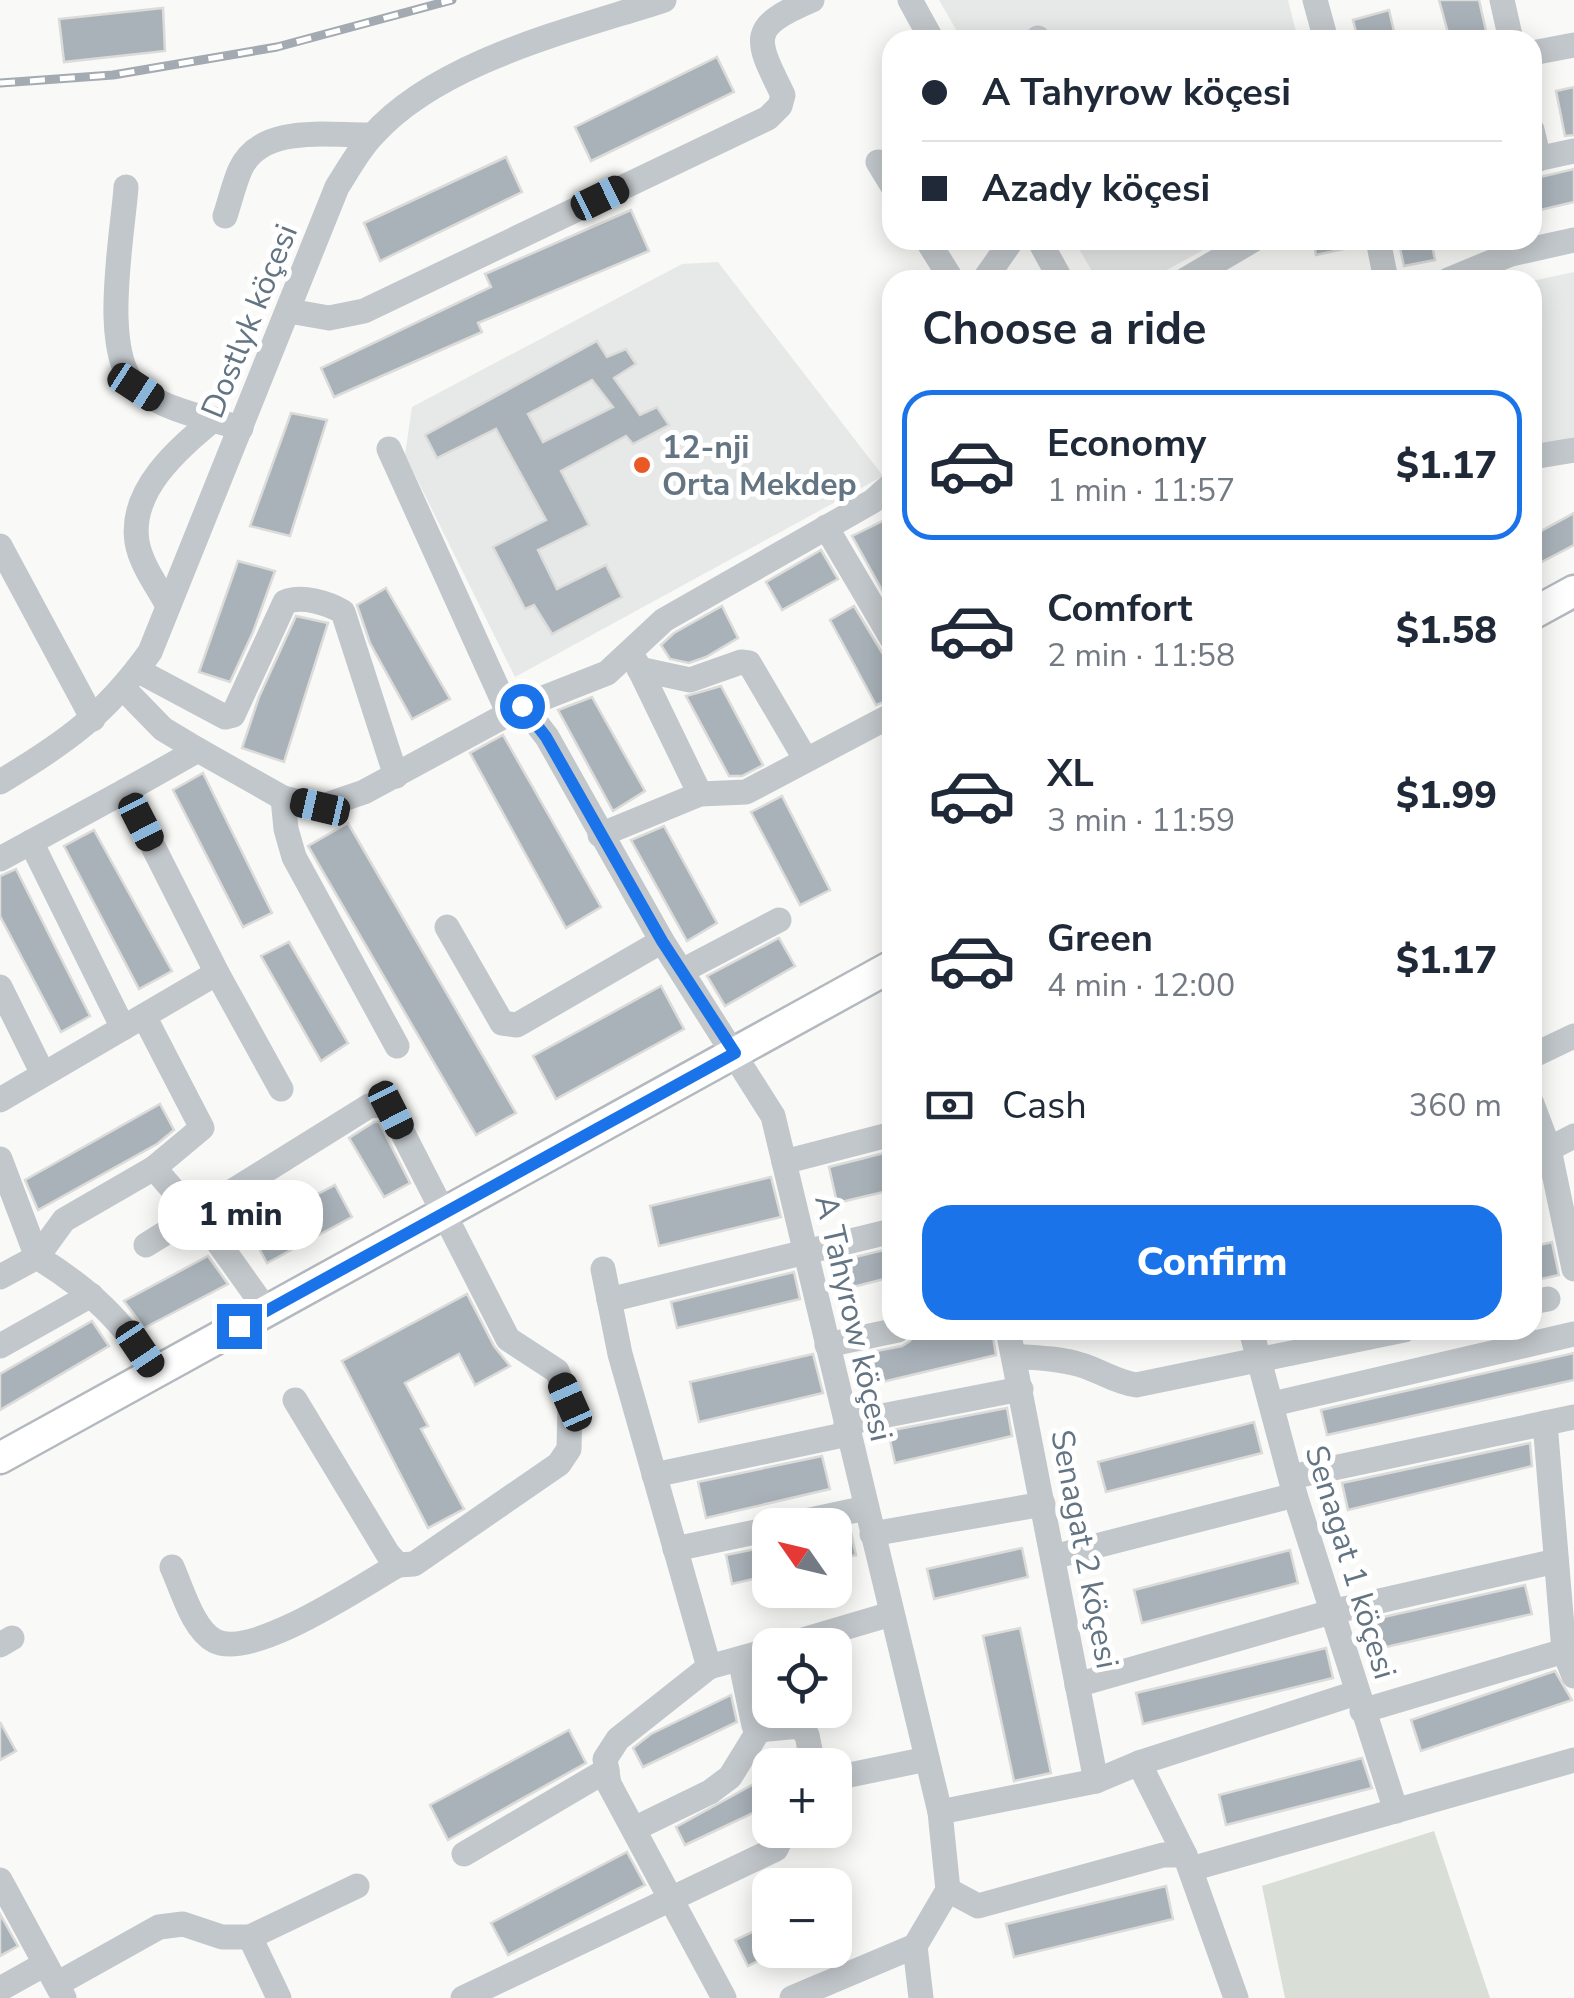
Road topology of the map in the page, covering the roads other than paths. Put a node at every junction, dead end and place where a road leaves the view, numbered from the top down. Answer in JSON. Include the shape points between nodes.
{"nodes":[{"id":1,"x":664,"y":0,"type":"edge"},
{"id":2,"x":812,"y":0,"type":"edge"},
{"id":3,"x":910,"y":0,"type":"edge"},
{"id":4,"x":1502,"y":0,"type":"edge"},
{"id":5,"x":1322,"y":1,"type":"edge"},
{"id":6,"x":926,"y":30,"type":"edge"},
{"id":7,"x":1325,"y":30,"type":"edge"},
{"id":8,"x":1509,"y":30,"type":"edge"},
{"id":9,"x":1574,"y":45,"type":"edge"},
{"id":10,"x":1542,"y":51,"type":"edge"},
{"id":11,"x":372,"y":135,"type":"junction"},
{"id":12,"x":1574,"y":150,"type":"edge"},
{"id":13,"x":1542,"y":158,"type":"edge"},
{"id":14,"x":878,"y":162,"type":"dead end"},
{"id":15,"x":882,"y":169,"type":"edge"},
{"id":16,"x":126,"y":187,"type":"dead end"},
{"id":17,"x":225,"y":216,"type":"dead end"},
{"id":18,"x":1574,"y":240,"type":"edge"},
{"id":19,"x":1542,"y":244,"type":"edge"},
{"id":20,"x":1237,"y":250,"type":"edge"},
{"id":21,"x":1504,"y":250,"type":"edge"},
{"id":22,"x":1202,"y":270,"type":"edge"},
{"id":23,"x":1467,"y":270,"type":"edge"},
{"id":24,"x":289,"y":310,"type":"junction"},
{"id":25,"x":214,"y":419,"type":"junction"},
{"id":26,"x":241,"y":428,"type":"junction"},
{"id":27,"x":389,"y":449,"type":"dead end"},
{"id":28,"x":1574,"y":450,"type":"edge"},
{"id":29,"x":1542,"y":455,"type":"edge"},
{"id":30,"x":882,"y":492,"type":"edge"},
{"id":31,"x":826,"y":527,"type":"junction"},
{"id":32,"x":0,"y":546,"type":"edge"},
{"id":33,"x":1574,"y":591,"type":"edge"},
{"id":34,"x":168,"y":606,"type":"junction"},
{"id":35,"x":1542,"y":609,"type":"edge"},
{"id":36,"x":882,"y":622,"type":"edge"},
{"id":37,"x":635,"y":661,"type":"junction"},
{"id":38,"x":130,"y":680,"type":"junction"},
{"id":39,"x":516,"y":710,"type":"junction"},
{"id":40,"x":93,"y":719,"type":"junction"},
{"id":41,"x":882,"y":720,"type":"edge"},
{"id":42,"x":198,"y":750,"type":"junction"},
{"id":43,"x":806,"y":760,"type":"junction"},
{"id":44,"x":396,"y":776,"type":"junction"},
{"id":45,"x":0,"y":782,"type":"edge"},
{"id":46,"x":126,"y":792,"type":"junction"},
{"id":47,"x":700,"y":794,"type":"junction"},
{"id":48,"x":283,"y":798,"type":"junction"},
{"id":49,"x":600,"y":835,"type":"junction"},
{"id":50,"x":31,"y":842,"type":"junction"},
{"id":51,"x":0,"y":859,"type":"edge"},
{"id":52,"x":779,"y":920,"type":"dead end"},
{"id":53,"x":447,"y":928,"type":"dead end"},
{"id":54,"x":662,"y":941,"type":"junction"},
{"id":55,"x":682,"y":970,"type":"junction"},
{"id":56,"x":882,"y":972,"type":"edge"},
{"id":57,"x":217,"y":973,"type":"junction"},
{"id":58,"x":0,"y":987,"type":"edge"},
{"id":59,"x":133,"y":1022,"type":"junction"},
{"id":60,"x":1574,"y":1036,"type":"edge"},
{"id":61,"x":397,"y":1046,"type":"dead end"},
{"id":62,"x":1542,"y":1051,"type":"edge"},
{"id":63,"x":735,"y":1053,"type":"junction"},
{"id":64,"x":43,"y":1074,"type":"junction"},
{"id":65,"x":281,"y":1088,"type":"dead end"},
{"id":66,"x":0,"y":1100,"type":"edge"},
{"id":67,"x":1542,"y":1129,"type":"edge"},
{"id":68,"x":1574,"y":1136,"type":"edge"},
{"id":69,"x":882,"y":1137,"type":"edge"},
{"id":70,"x":1550,"y":1149,"type":"junction"},
{"id":71,"x":0,"y":1159,"type":"edge"},
{"id":72,"x":784,"y":1162,"type":"junction"},
{"id":73,"x":154,"y":1168,"type":"junction"},
{"id":74,"x":1544,"y":1177,"type":"edge"},
{"id":75,"x":444,"y":1213,"type":"junction"},
{"id":76,"x":196,"y":1217,"type":"junction"},
{"id":77,"x":882,"y":1233,"type":"edge"},
{"id":78,"x":146,"y":1245,"type":"dead end"},
{"id":79,"x":805,"y":1250,"type":"junction"},
{"id":80,"x":38,"y":1257,"type":"junction"},
{"id":81,"x":1574,"y":1268,"type":"edge"},
{"id":82,"x":602,"y":1269,"type":"dead end"},
{"id":83,"x":0,"y":1277,"type":"edge"},
{"id":84,"x":90,"y":1295,"type":"junction"},
{"id":85,"x":609,"y":1300,"type":"junction"},
{"id":86,"x":267,"y":1310,"type":"junction"},
{"id":87,"x":882,"y":1333,"type":"edge"},
{"id":88,"x":1574,"y":1334,"type":"edge"},
{"id":89,"x":1010,"y":1340,"type":"edge"},
{"id":90,"x":1254,"y":1340,"type":"edge"},
{"id":91,"x":1359,"y":1340,"type":"edge"},
{"id":92,"x":827,"y":1345,"type":"junction"},
{"id":93,"x":0,"y":1346,"type":"edge"},
{"id":94,"x":1014,"y":1356,"type":"junction"},
{"id":95,"x":1260,"y":1362,"type":"junction"},
{"id":96,"x":156,"y":1372,"type":"junction"},
{"id":97,"x":1021,"y":1389,"type":"junction"},
{"id":98,"x":296,"y":1400,"type":"dead end"},
{"id":99,"x":1272,"y":1404,"type":"junction"},
{"id":100,"x":1574,"y":1417,"type":"edge"},
{"id":101,"x":1545,"y":1423,"type":"junction"},
{"id":102,"x":847,"y":1429,"type":"junction"},
{"id":103,"x":0,"y":1458,"type":"edge"},
{"id":104,"x":654,"y":1475,"type":"junction"},
{"id":105,"x":1293,"y":1486,"type":"junction"},
{"id":106,"x":1043,"y":1504,"type":"junction"},
{"id":107,"x":866,"y":1508,"type":"junction"},
{"id":108,"x":852,"y":1511,"type":"edge"},
{"id":109,"x":752,"y":1533,"type":"edge"},
{"id":110,"x":872,"y":1534,"type":"junction"},
{"id":111,"x":675,"y":1550,"type":"junction"},
{"id":112,"x":1053,"y":1557,"type":"junction"},
{"id":113,"x":1556,"y":1561,"type":"junction"},
{"id":114,"x":398,"y":1565,"type":"junction"},
{"id":115,"x":172,"y":1568,"type":"dead end"},
{"id":116,"x":1331,"y":1612,"type":"junction"},
{"id":117,"x":891,"y":1614,"type":"junction"},
{"id":118,"x":844,"y":1628,"type":"edge"},
{"id":119,"x":1564,"y":1651,"type":"junction"},
{"id":120,"x":752,"y":1655,"type":"edge"},
{"id":121,"x":740,"y":1659,"type":"junction"},
{"id":122,"x":709,"y":1667,"type":"junction"},
{"id":123,"x":1574,"y":1676,"type":"edge"},
{"id":124,"x":1078,"y":1685,"type":"junction"},
{"id":125,"x":1359,"y":1702,"type":"junction"},
{"id":126,"x":759,"y":1730,"type":"junction"},
{"id":127,"x":810,"y":1748,"type":"edge"},
{"id":128,"x":927,"y":1760,"type":"junction"},
{"id":129,"x":1574,"y":1760,"type":"edge"},
{"id":130,"x":1139,"y":1763,"type":"junction"},
{"id":131,"x":607,"y":1770,"type":"junction"},
{"id":132,"x":852,"y":1775,"type":"edge"},
{"id":133,"x":1096,"y":1781,"type":"junction"},
{"id":134,"x":1396,"y":1811,"type":"junction"},
{"id":135,"x":940,"y":1812,"type":"junction"},
{"id":136,"x":634,"y":1830,"type":"junction"},
{"id":137,"x":777,"y":1848,"type":"edge"},
{"id":138,"x":464,"y":1854,"type":"dead end"},
{"id":139,"x":1188,"y":1862,"type":"junction"},
{"id":140,"x":0,"y":1880,"type":"edge"},
{"id":141,"x":357,"y":1886,"type":"dead end"},
{"id":142,"x":948,"y":1890,"type":"junction"},
{"id":143,"x":672,"y":1899,"type":"junction"},
{"id":144,"x":250,"y":1937,"type":"junction"},
{"id":145,"x":916,"y":1946,"type":"junction"},
{"id":146,"x":512,"y":1974,"type":"junction"},
{"id":147,"x":56,"y":1982,"type":"edge"},
{"id":148,"x":0,"y":1989,"type":"edge"},
{"id":149,"x":280,"y":1998,"type":"edge"},
{"id":150,"x":463,"y":1998,"type":"edge"},
{"id":151,"x":525,"y":1998,"type":"edge"},
{"id":152,"x":724,"y":1998,"type":"edge"},
{"id":153,"x":792,"y":1998,"type":"edge"},
{"id":154,"x":921,"y":1998,"type":"edge"},
{"id":155,"x":1236,"y":1998,"type":"edge"}],
"edges":[{"from":1,"to":11,"type":"street","name":"Dostlyk köçesi","via":[[493,56],[428,88]]},
{"from":2,"to":24,"type":"street","via":[[776,16],[763,31],[762,53],[783,95],[768,118],[364,312],[329,318]]},
{"from":3,"to":6,"type":"street"},
{"from":4,"to":8,"type":"street"},
{"from":5,"to":7,"type":"street"},
{"from":9,"to":10,"type":"street"},
{"from":11,"to":17,"type":"street","via":[[280,138],[257,146],[241,168]]},
{"from":11,"to":24,"type":"street","name":"Dostlyk köçesi","via":[[337,187]]},
{"from":12,"to":13,"type":"street"},
{"from":14,"to":15,"type":"street"},
{"from":16,"to":25,"type":"street","via":[[116,324],[122,365],[136,387],[156,400]]},
{"from":18,"to":19,"type":"street"},
{"from":20,"to":22,"type":"street"},
{"from":21,"to":23,"type":"street"},
{"from":24,"to":26,"type":"street","name":"Dostlyk köçesi"},
{"from":25,"to":26,"type":"street"},
{"from":25,"to":34,"type":"street","via":[[157,473],[138,516],[142,558]]},
{"from":26,"to":34,"type":"street","name":"Dostlyk köçesi"},
{"from":27,"to":39,"type":"street","name":"A Tahyrow köçesi"},
{"from":28,"to":29,"type":"street"},
{"from":30,"to":31,"type":"street"},
{"from":31,"to":36,"type":"street"},
{"from":31,"to":37,"type":"street","via":[[664,620]]},
{"from":32,"to":40,"type":"street"},
{"from":33,"to":35,"type":"main road"},
{"from":34,"to":38,"type":"street","name":"Dostlyk köçesi","via":[[150,652]]},
{"from":37,"to":39,"type":"street"},
{"from":37,"to":43,"type":"street","via":[[690,680],[749,662]]},
{"from":37,"to":47,"type":"street"},
{"from":38,"to":40,"type":"street","name":"Dostlyk köçesi"},
{"from":38,"to":42,"type":"street","via":[[163,728]]},
{"from":38,"to":44,"type":"street","via":[[233,715],[285,602],[333,606],[343,612]]},
{"from":39,"to":44,"type":"street"},
{"from":39,"to":49,"type":"street","name":"A Tahyrow köçesi","via":[[546,737]]},
{"from":40,"to":45,"type":"street","name":"Dostlyk köçesi"},
{"from":41,"to":43,"type":"street"},
{"from":42,"to":46,"type":"street"},
{"from":42,"to":48,"type":"street"},
{"from":43,"to":47,"type":"street","via":[[746,792]]},
{"from":44,"to":48,"type":"street","via":[[320,807]]},
{"from":46,"to":50,"type":"street"},
{"from":46,"to":57,"type":"street"},
{"from":47,"to":49,"type":"street"},
{"from":48,"to":61,"type":"street","via":[[294,857]]},
{"from":49,"to":54,"type":"street","name":"A Tahyrow köçesi"},
{"from":50,"to":51,"type":"street"},
{"from":50,"to":59,"type":"street"},
{"from":52,"to":55,"type":"street"},
{"from":53,"to":54,"type":"street","via":[[502,1024],[517,1025]]},
{"from":54,"to":55,"type":"street","name":"A Tahyrow köçesi"},
{"from":55,"to":63,"type":"street","name":"A Tahyrow köçesi"},
{"from":56,"to":63,"type":"main road"},
{"from":57,"to":59,"type":"street"},
{"from":57,"to":65,"type":"street"},
{"from":58,"to":64,"type":"street"},
{"from":59,"to":64,"type":"street"},
{"from":59,"to":73,"type":"street","via":[[202,1128]]},
{"from":60,"to":62,"type":"street"},
{"from":63,"to":72,"type":"street","name":"A Tahyrow köçesi","via":[[773,1116]]},
{"from":63,"to":75,"type":"main road"},
{"from":64,"to":66,"type":"street"},
{"from":67,"to":70,"type":"street"},
{"from":68,"to":70,"type":"street"},
{"from":69,"to":72,"type":"street"},
{"from":70,"to":74,"type":"street"},
{"from":71,"to":80,"type":"street"},
{"from":72,"to":79,"type":"street","name":"A Tahyrow köçesi"},
{"from":73,"to":76,"type":"street"},
{"from":73,"to":80,"type":"street","via":[[64,1220]]},
{"from":74,"to":81,"type":"street"},
{"from":75,"to":76,"type":"street","via":[[391,1110],[376,1104]]},
{"from":75,"to":86,"type":"main road"},
{"from":75,"to":114,"type":"street","via":[[508,1339],[556,1371],[570,1402],[569,1449],[559,1464],[414,1564]]},
{"from":76,"to":78,"type":"street"},
{"from":76,"to":86,"type":"street"},
{"from":77,"to":79,"type":"street"},
{"from":79,"to":85,"type":"street"},
{"from":79,"to":92,"type":"street","name":"A Tahyrow köçesi"},
{"from":80,"to":83,"type":"street"},
{"from":80,"to":84,"type":"street"},
{"from":82,"to":85,"type":"street"},
{"from":84,"to":93,"type":"street"},
{"from":84,"to":96,"type":"street","via":[[125,1327]]},
{"from":85,"to":104,"type":"street"},
{"from":86,"to":96,"type":"main road"},
{"from":87,"to":92,"type":"street"},
{"from":88,"to":99,"type":"street"},
{"from":89,"to":94,"type":"street","name":"Senagat 2 köçesi"},
{"from":90,"to":95,"type":"street","name":"Senagat 1 köçesi"},
{"from":91,"to":95,"type":"street"},
{"from":92,"to":102,"type":"street","name":"A Tahyrow köçesi"},
{"from":94,"to":95,"type":"street","via":[[1086,1366],[1136,1385]]},
{"from":94,"to":97,"type":"street","name":"Senagat 2 köçesi"},
{"from":95,"to":99,"type":"street","name":"Senagat 1 köçesi"},
{"from":96,"to":103,"type":"main road"},
{"from":97,"to":102,"type":"street"},
{"from":97,"to":106,"type":"street","name":"Senagat 2 köçesi"},
{"from":98,"to":114,"type":"street"},
{"from":99,"to":105,"type":"street","name":"Senagat 1 köçesi"},
{"from":100,"to":101,"type":"street"},
{"from":101,"to":105,"type":"street"},
{"from":101,"to":113,"type":"street"},
{"from":102,"to":104,"type":"street"},
{"from":102,"to":107,"type":"street","name":"A Tahyrow köçesi"},
{"from":104,"to":111,"type":"street"},
{"from":105,"to":112,"type":"street"},
{"from":105,"to":116,"type":"street","name":"Senagat 1 köçesi"},
{"from":106,"to":110,"type":"street"},
{"from":106,"to":112,"type":"street","name":"Senagat 2 köçesi"},
{"from":107,"to":108,"type":"street"},
{"from":107,"to":110,"type":"street","name":"A Tahyrow köçesi"},
{"from":109,"to":111,"type":"street"},
{"from":110,"to":117,"type":"street","name":"A Tahyrow köçesi"},
{"from":111,"to":122,"type":"street"},
{"from":112,"to":124,"type":"street","name":"Senagat 2 köçesi"},
{"from":113,"to":116,"type":"street"},
{"from":113,"to":119,"type":"street"},
{"from":114,"to":115,"type":"street","via":[[284,1631],[237,1644],[216,1642],[202,1630]]},
{"from":116,"to":124,"type":"street"},
{"from":116,"to":125,"type":"street","name":"Senagat 1 köçesi"},
{"from":117,"to":118,"type":"street"},
{"from":117,"to":128,"type":"street","name":"A Tahyrow köçesi"},
{"from":119,"to":123,"type":"street"},
{"from":119,"to":125,"type":"street"},
{"from":120,"to":121,"type":"street"},
{"from":121,"to":122,"type":"street"},
{"from":121,"to":126,"type":"street"},
{"from":122,"to":131,"type":"street","via":[[618,1740],[605,1759]]},
{"from":124,"to":133,"type":"street","name":"Senagat 2 köçesi"},
{"from":125,"to":130,"type":"street"},
{"from":125,"to":134,"type":"street","name":"Senagat 1 köçesi"},
{"from":126,"to":127,"type":"street","via":[[798,1726]]},
{"from":126,"to":136,"type":"street","via":[[730,1778]]},
{"from":128,"to":132,"type":"street"},
{"from":128,"to":135,"type":"street","name":"A Tahyrow köçesi"},
{"from":129,"to":134,"type":"street"},
{"from":130,"to":133,"type":"street"},
{"from":130,"to":139,"type":"street"},
{"from":131,"to":136,"type":"street"},
{"from":131,"to":138,"type":"street"},
{"from":133,"to":135,"type":"street"},
{"from":134,"to":139,"type":"street"},
{"from":135,"to":142,"type":"street","name":"A Tahyrow köçesi"},
{"from":136,"to":143,"type":"street"},
{"from":137,"to":143,"type":"street"},
{"from":139,"to":142,"type":"street","via":[[1163,1855],[978,1906]]},
{"from":139,"to":155,"type":"street"},
{"from":140,"to":147,"type":"street"},
{"from":141,"to":144,"type":"street"},
{"from":142,"to":145,"type":"street"},
{"from":143,"to":146,"type":"street"},
{"from":143,"to":152,"type":"street"},
{"from":144,"to":147,"type":"street","via":[[222,1937],[182,1924],[159,1927]]},
{"from":144,"to":149,"type":"street"},
{"from":145,"to":153,"type":"street"},
{"from":145,"to":154,"type":"street"},
{"from":146,"to":150,"type":"street"},
{"from":146,"to":151,"type":"street"},
{"from":147,"to":148,"type":"street"}]}
